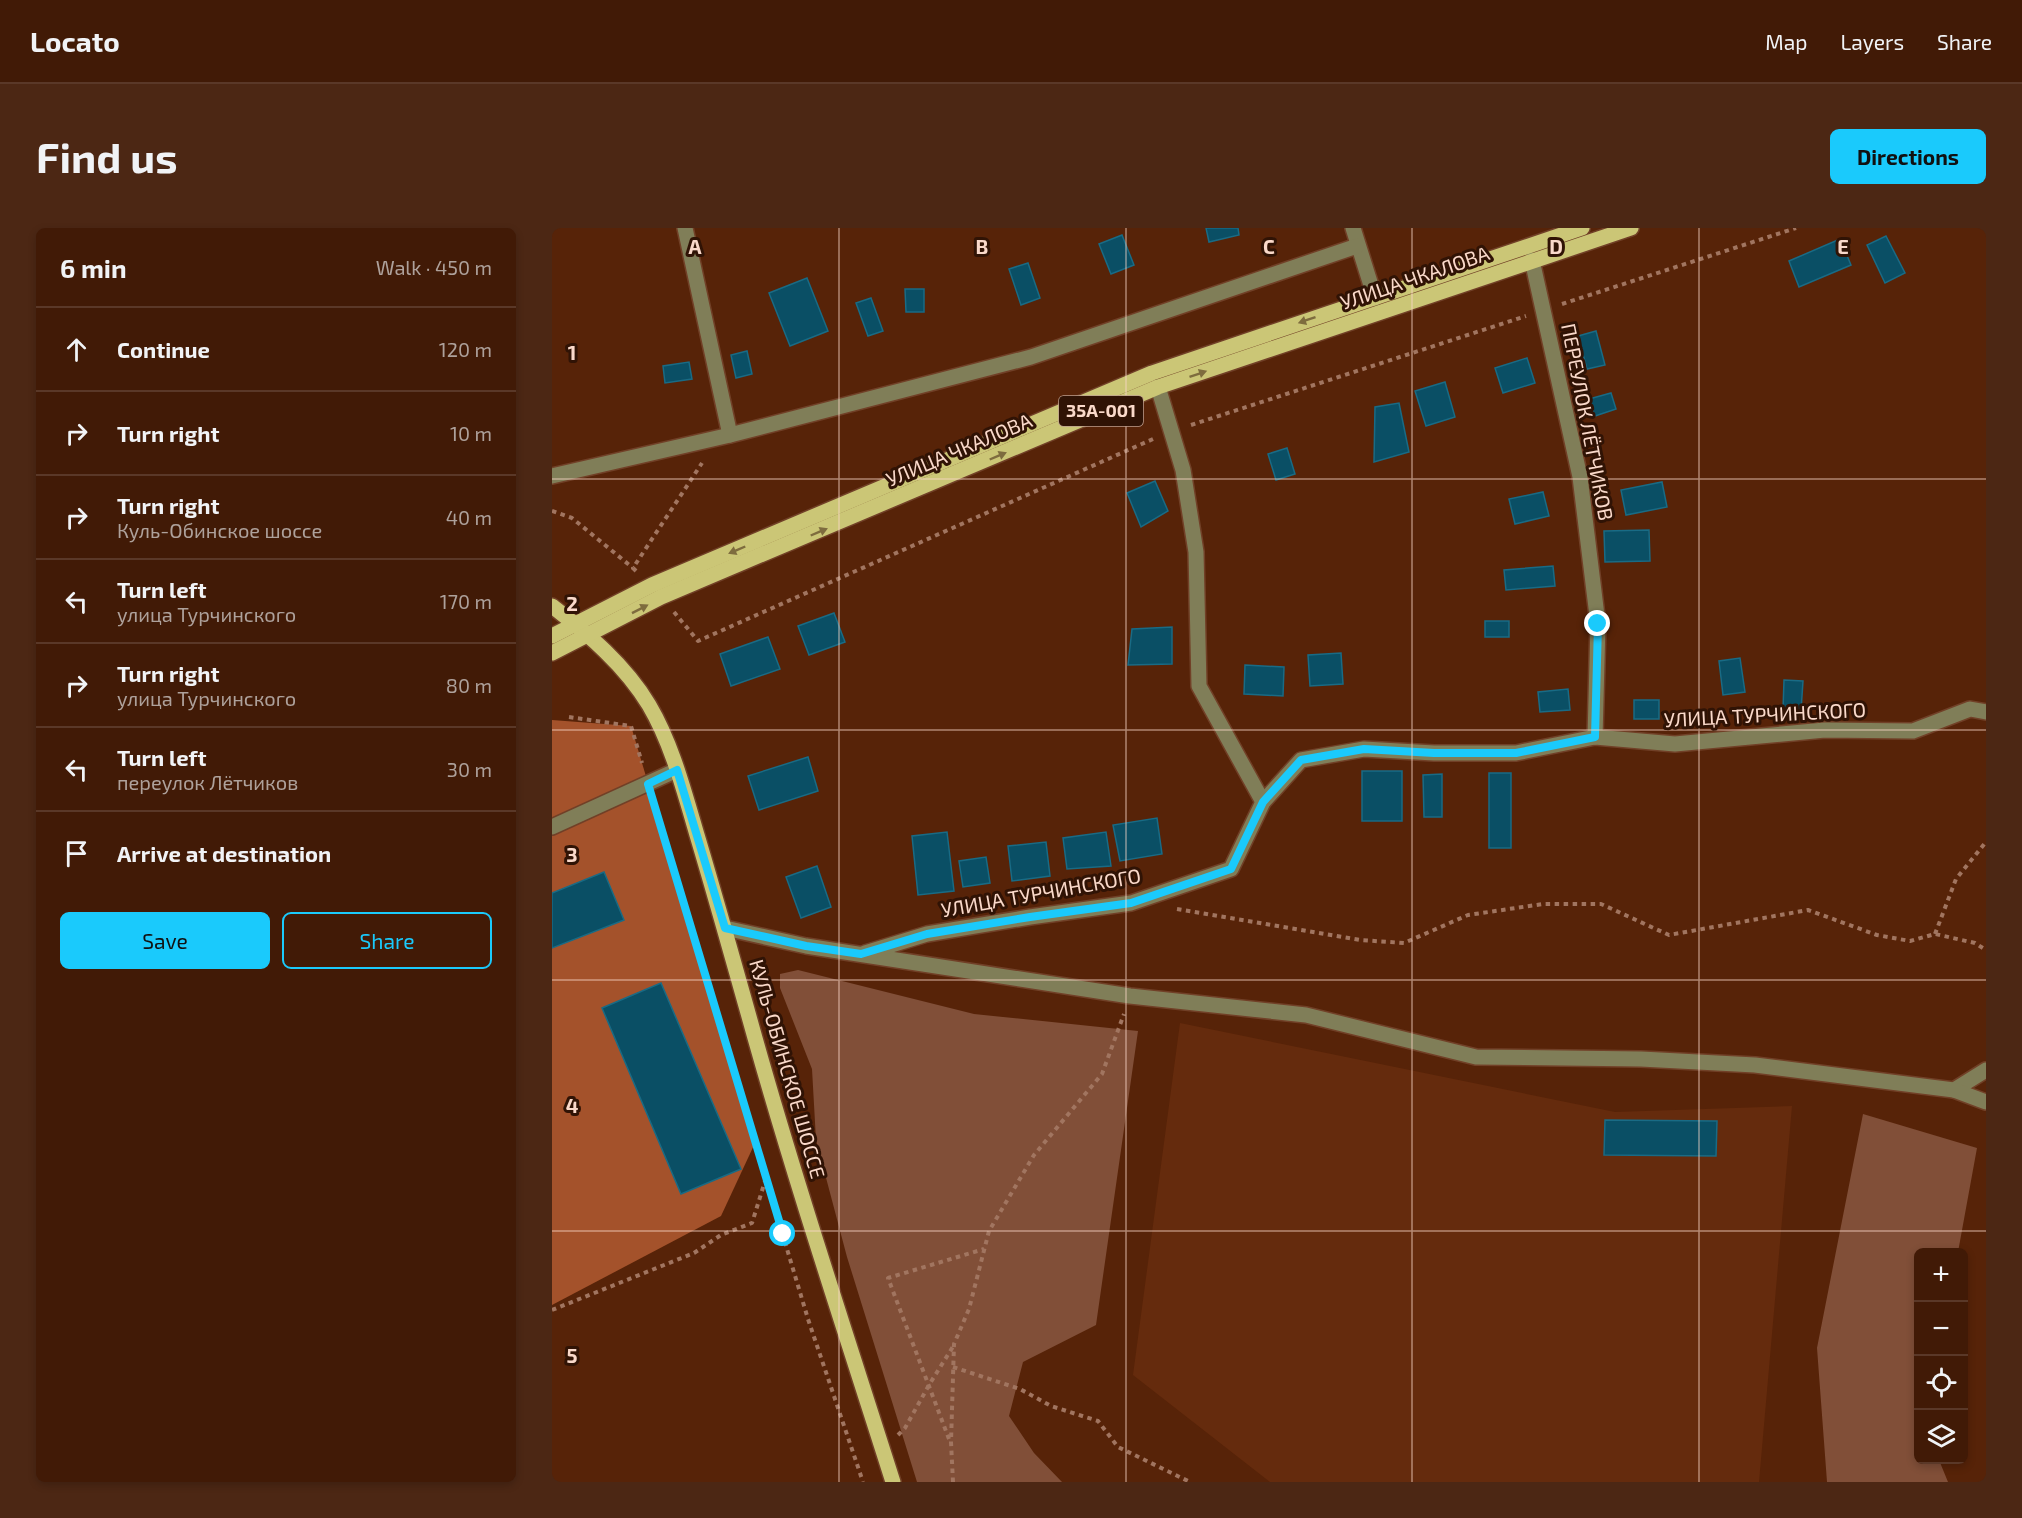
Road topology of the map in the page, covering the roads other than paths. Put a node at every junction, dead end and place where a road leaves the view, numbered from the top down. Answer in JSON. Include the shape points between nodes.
{"nodes":[{"id":1,"x":685,"y":228,"type":"edge"},
{"id":2,"x":1353,"y":228,"type":"edge"},
{"id":3,"x":1582,"y":228,"type":"edge"},
{"id":4,"x":1631,"y":228,"type":"edge"},
{"id":5,"x":1357,"y":246,"type":"junction"},
{"id":6,"x":1530,"y":253,"type":"junction"},
{"id":7,"x":1377,"y":305,"type":"junction"},
{"id":8,"x":1152,"y":373,"type":"junction"},
{"id":9,"x":1158,"y":387,"type":"junction"},
{"id":10,"x":730,"y":435,"type":"junction"},
{"id":11,"x":552,"y":476,"type":"edge"},
{"id":12,"x":657,"y":591,"type":"junction"},
{"id":13,"x":552,"y":606,"type":"edge"},
{"id":14,"x":576,"y":625,"type":"junction"},
{"id":15,"x":588,"y":635,"type":"junction"},
{"id":16,"x":552,"y":636,"type":"edge"},
{"id":17,"x":552,"y":653,"type":"edge"},
{"id":18,"x":1986,"y":712,"type":"edge"},
{"id":19,"x":1595,"y":737,"type":"junction"},
{"id":20,"x":677,"y":770,"type":"junction"},
{"id":21,"x":1263,"y":802,"type":"junction"},
{"id":22,"x":552,"y":827,"type":"edge"},
{"id":23,"x":725,"y":928,"type":"junction"},
{"id":24,"x":861,"y":954,"type":"junction"},
{"id":25,"x":1986,"y":1070,"type":"edge"},
{"id":26,"x":1954,"y":1090,"type":"junction"},
{"id":27,"x":1986,"y":1102,"type":"edge"},
{"id":28,"x":893,"y":1482,"type":"edge"}],
"edges":[{"from":1,"to":10,"type":"street"},
{"from":2,"to":5,"type":"street"},
{"from":3,"to":6,"type":"main road","name":"УЛИЦА ЧКАЛОВА","number":"35А-001"},
{"from":4,"to":6,"type":"main road","name":"УЛИЦА ЧКАЛОВА","number":"35А-001"},
{"from":5,"to":7,"type":"street"},
{"from":5,"to":10,"type":"street","via":[[1031,357]]},
{"from":6,"to":7,"type":"main road","name":"УЛИЦА ЧКАЛОВА","number":"35А-001"},
{"from":6,"to":19,"type":"street","name":"ПЕРЕУЛОК ЛЁТЧИКОВ","via":[[1580,477],[1598,624]]},
{"from":7,"to":8,"type":"main road","name":"УЛИЦА ЧКАЛОВА","number":"35А-001","one_way":true},
{"from":9,"to":7,"type":"main road","name":"УЛИЦА ЧКАЛОВА","number":"35А-001","one_way":true},
{"from":8,"to":9,"type":"main road"},
{"from":8,"to":12,"type":"main road","name":"УЛИЦА ЧКАЛОВА","number":"35А-001","one_way":true},
{"from":12,"to":9,"type":"main road","name":"УЛИЦА ЧКАЛОВА","number":"35А-001","one_way":true},
{"from":9,"to":21,"type":"street","via":[[1183,470],[1196,552],[1199,686]]},
{"from":10,"to":11,"type":"street"},
{"from":12,"to":14,"type":"main road","name":"УЛИЦА ЧКАЛОВА","number":"35А-001"},
{"from":15,"to":12,"type":"main road","name":"УЛИЦА ЧКАЛОВА","number":"35А-001","one_way":true},
{"from":13,"to":14,"type":"main road","name":"КУЛЬ-ОБИНСКОЕ ШОССЕ"},
{"from":14,"to":15,"type":"main road","name":"КУЛЬ-ОБИНСКОЕ ШОССЕ"},
{"from":14,"to":16,"type":"main road","name":"УЛИЦА ЧКАЛОВА","number":"35А-001"},
{"from":15,"to":17,"type":"main road","name":"УЛИЦА ЧКАЛОВА","number":"35А-001"},
{"from":15,"to":20,"type":"main road","name":"КУЛЬ-ОБИНСКОЕ ШОССЕ","via":[[615,661],[650,706]]},
{"from":18,"to":19,"type":"street","name":"УЛИЦА ТУРЧИНСКОГО","via":[[1970,709],[1913,730],[1826,730],[1675,744]]},
{"from":19,"to":21,"type":"street","name":"УЛИЦА ТУРЧИНСКОГО","via":[[1516,753],[1364,749],[1301,760]]},
{"from":20,"to":22,"type":"street"},
{"from":20,"to":23,"type":"main road","name":"КУЛЬ-ОБИНСКОЕ ШОССЕ"},
{"from":21,"to":24,"type":"street","name":"УЛИЦА ТУРЧИНСКОГО","via":[[1231,869],[1131,903],[927,934]]},
{"from":23,"to":24,"type":"street","name":"УЛИЦА ТУРЧИНСКОГО"},
{"from":23,"to":28,"type":"main road","name":"КУЛЬ-ОБИНСКОЕ ШОССЕ","via":[[780,1127]]},
{"from":24,"to":26,"type":"street","name":"УЛИЦА ТУРЧИНСКОГО","via":[[1130,996],[1306,1015],[1476,1057],[1755,1065]]},
{"from":25,"to":26,"type":"street"},
{"from":26,"to":27,"type":"street","name":"УЛИЦА ТУРЧИНСКОГО"}]}
